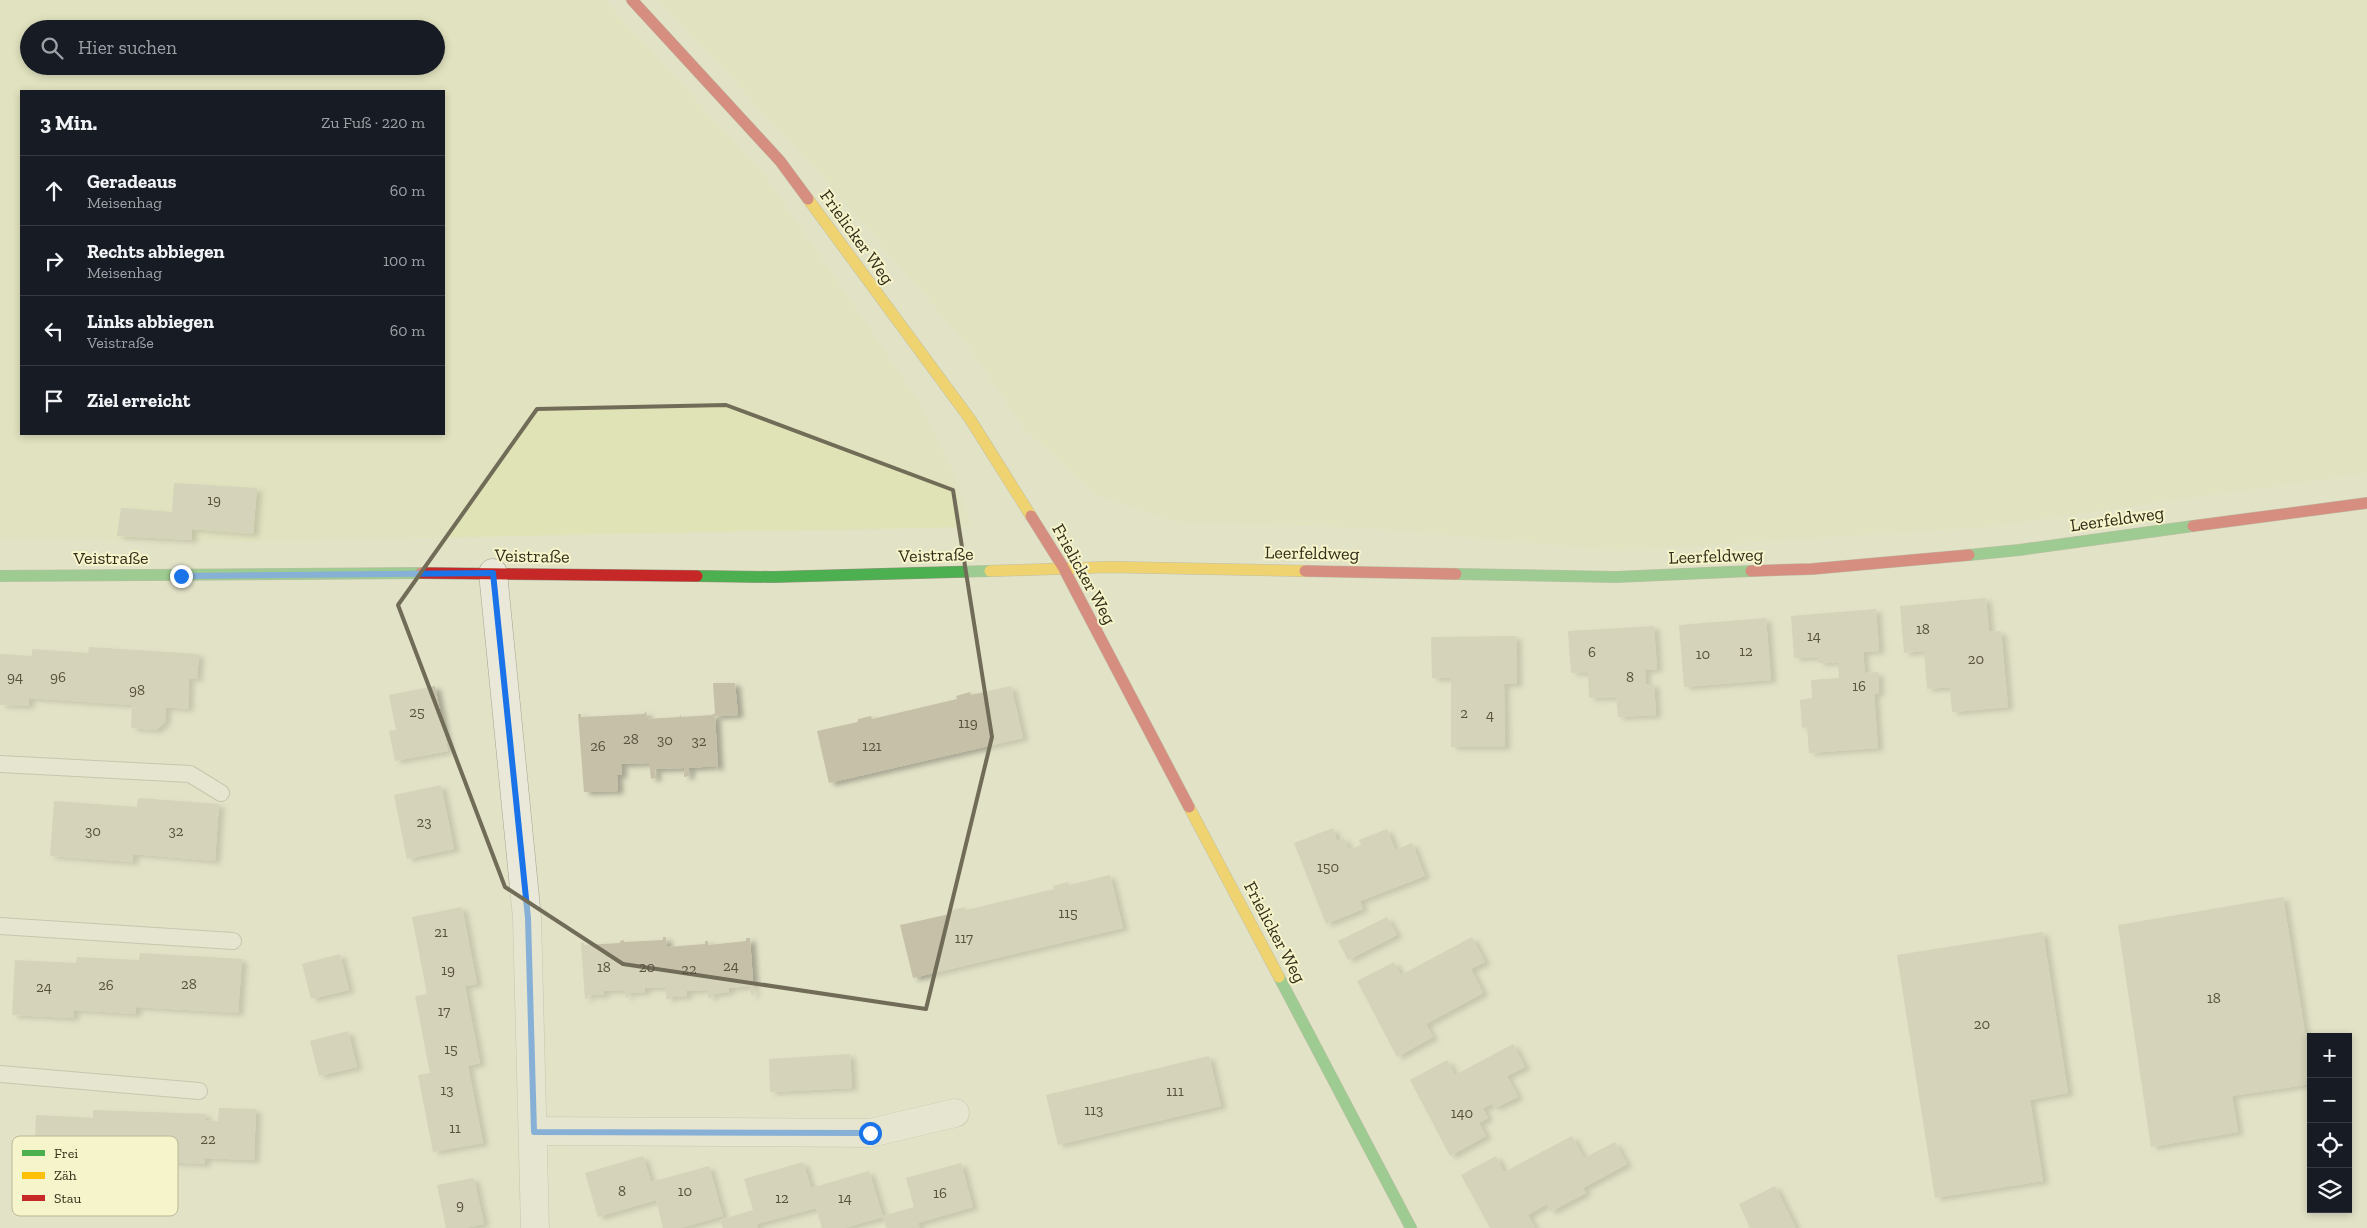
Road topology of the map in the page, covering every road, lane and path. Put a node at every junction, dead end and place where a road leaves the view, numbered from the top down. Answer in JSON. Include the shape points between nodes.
{"nodes":[{"id":1,"x":632,"y":0,"type":"edge"},
{"id":2,"x":2367,"y":502,"type":"edge"},
{"id":3,"x":1062,"y":567,"type":"junction"},
{"id":4,"x":493,"y":573,"type":"junction"},
{"id":5,"x":0,"y":576,"type":"edge"},
{"id":6,"x":0,"y":764,"type":"edge"},
{"id":7,"x":221,"y":793,"type":"dead end"},
{"id":8,"x":0,"y":926,"type":"edge"},
{"id":9,"x":233,"y":941,"type":"dead end"},
{"id":10,"x":0,"y":1074,"type":"edge"},
{"id":11,"x":199,"y":1091,"type":"dead end"},
{"id":12,"x":955,"y":1113,"type":"dead end"},
{"id":13,"x":534,"y":1132,"type":"junction"},
{"id":14,"x":535,"y":1228,"type":"edge"},
{"id":15,"x":1411,"y":1228,"type":"edge"}],
"edges":[{"from":1,"to":3,"type":"street","name":"Frielicker Weg","via":[[780,162],[970,419]]},
{"from":2,"to":3,"type":"street","name":"Leerfeldweg","via":[[2019,550],[1812,569],[1616,577]]},
{"from":3,"to":4,"type":"street","name":"Veistraße","via":[[773,577]]},
{"from":3,"to":15,"type":"street","name":"Frielicker Weg"},
{"from":4,"to":5,"type":"street","name":"Veistraße"},
{"from":4,"to":13,"type":"street","via":[[528,918]]},
{"from":6,"to":7,"type":"lane","via":[[190,774]]},
{"from":8,"to":9,"type":"lane"},
{"from":10,"to":11,"type":"lane"},
{"from":12,"to":13,"type":"street","via":[[870,1133]]},
{"from":13,"to":14,"type":"street"}]}
